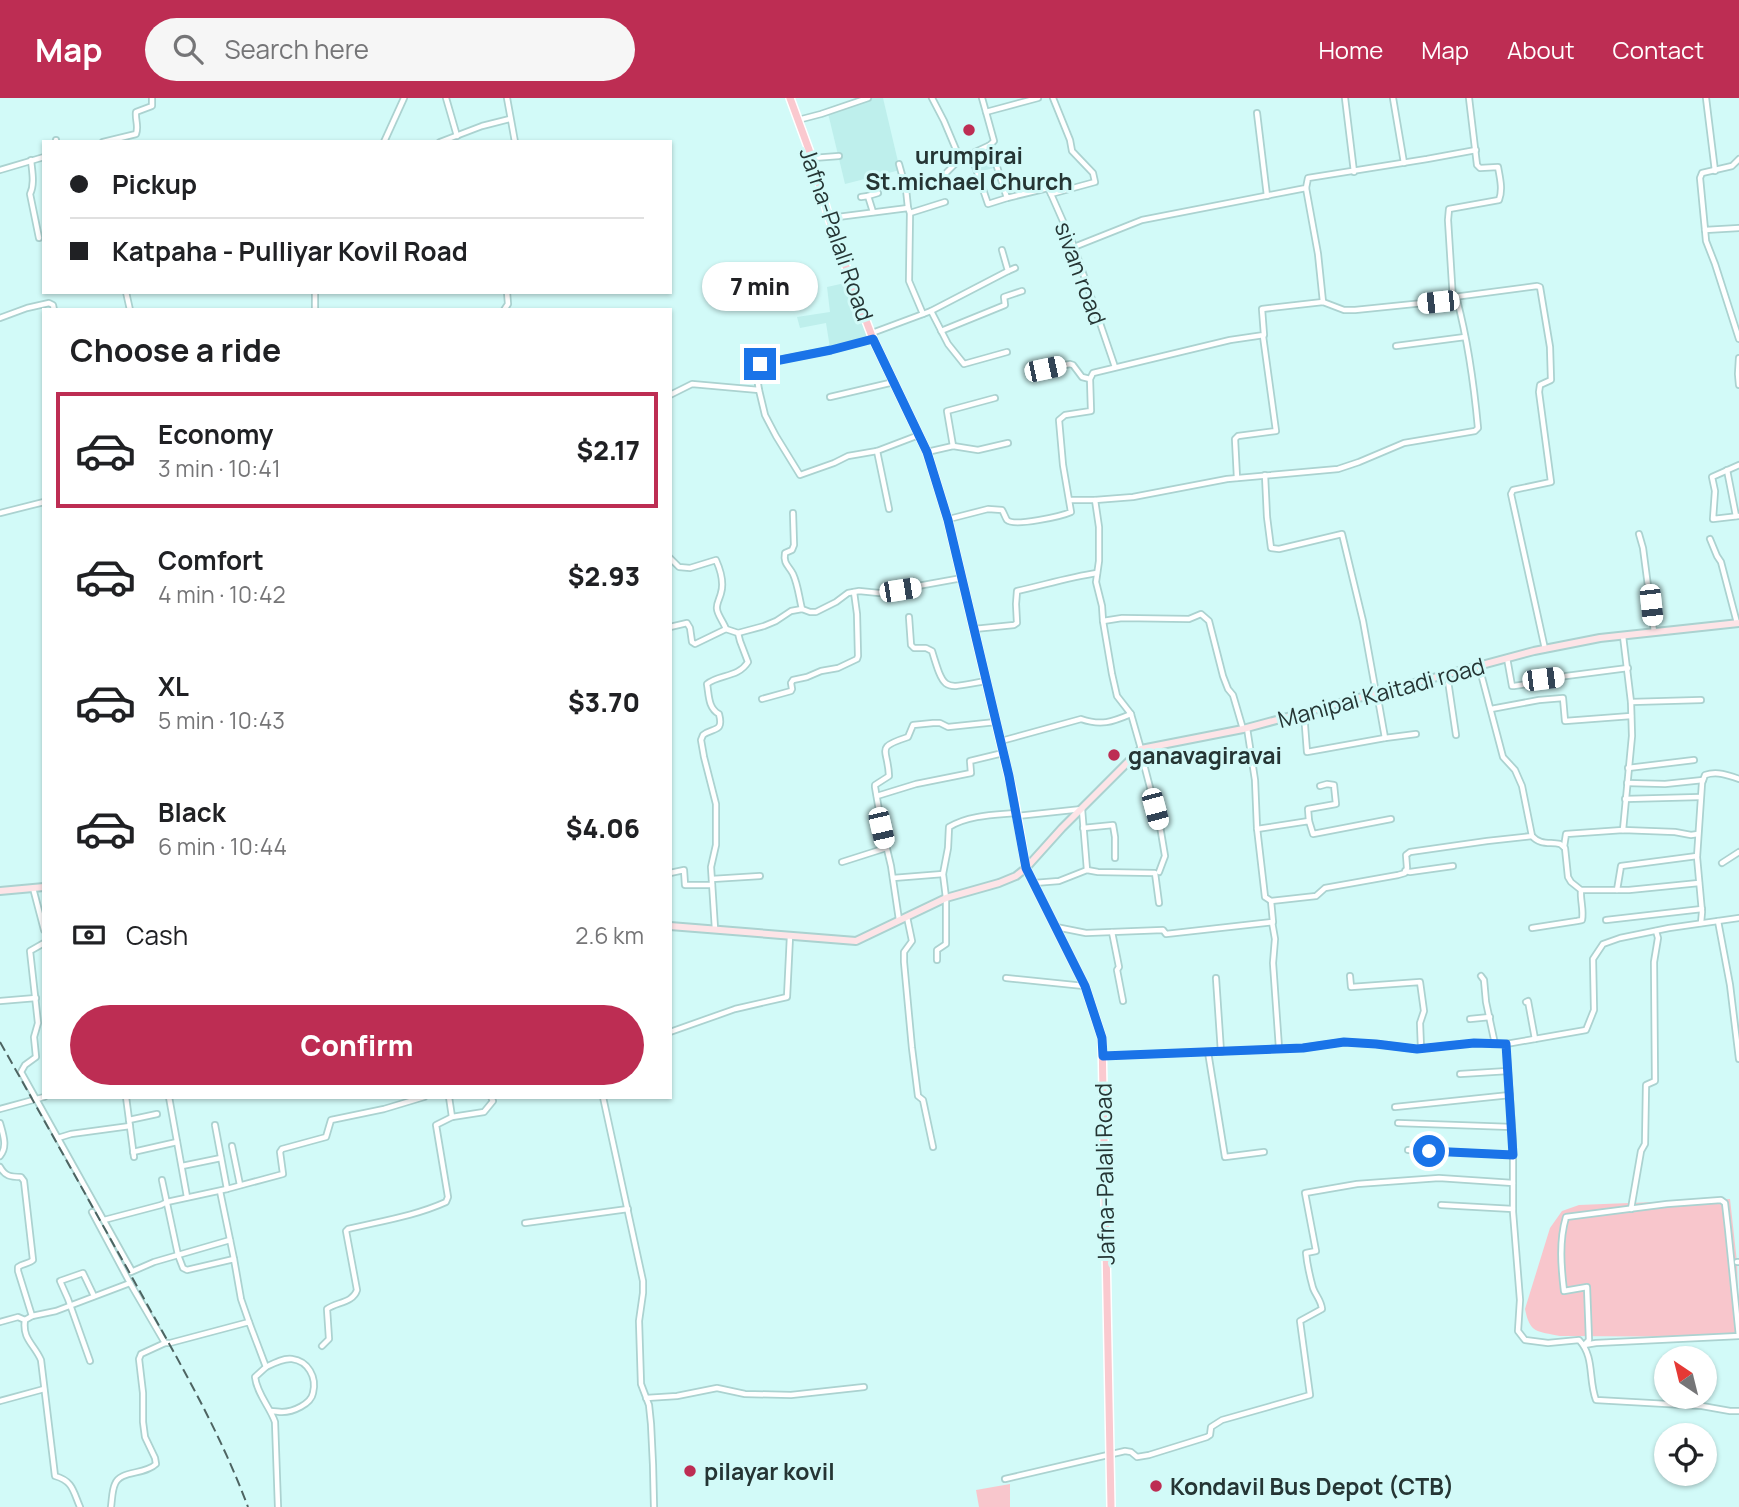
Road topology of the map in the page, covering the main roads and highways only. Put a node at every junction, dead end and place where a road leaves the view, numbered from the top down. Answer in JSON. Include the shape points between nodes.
{"nodes":[{"id":1,"x":790,"y":98,"type":"edge"},
{"id":2,"x":1738,"y":623,"type":"edge"},
{"id":3,"x":1026,"y":868,"type":"junction"},
{"id":4,"x":42,"y":887,"type":"edge"},
{"id":5,"x":0,"y":891,"type":"edge"},
{"id":6,"x":672,"y":926,"type":"edge"},
{"id":7,"x":1111,"y":1507,"type":"edge"}],
"edges":[{"from":1,"to":3,"type":"main road","name":"Jafna-Palali Road","via":[[872,336],[927,452],[948,520],[1004,753]]},
{"from":2,"to":3,"type":"main road","name":"Manipai Kaitadi road","via":[[1600,638],[1545,649],[1245,728],[1141,749]]},
{"from":3,"to":6,"type":"main road","via":[[1007,881],[946,898],[856,941]]},
{"from":3,"to":7,"type":"main road","name":"Jafna-Palali Road","via":[[1085,986],[1102,1038]]},
{"from":4,"to":5,"type":"main road"}]}
